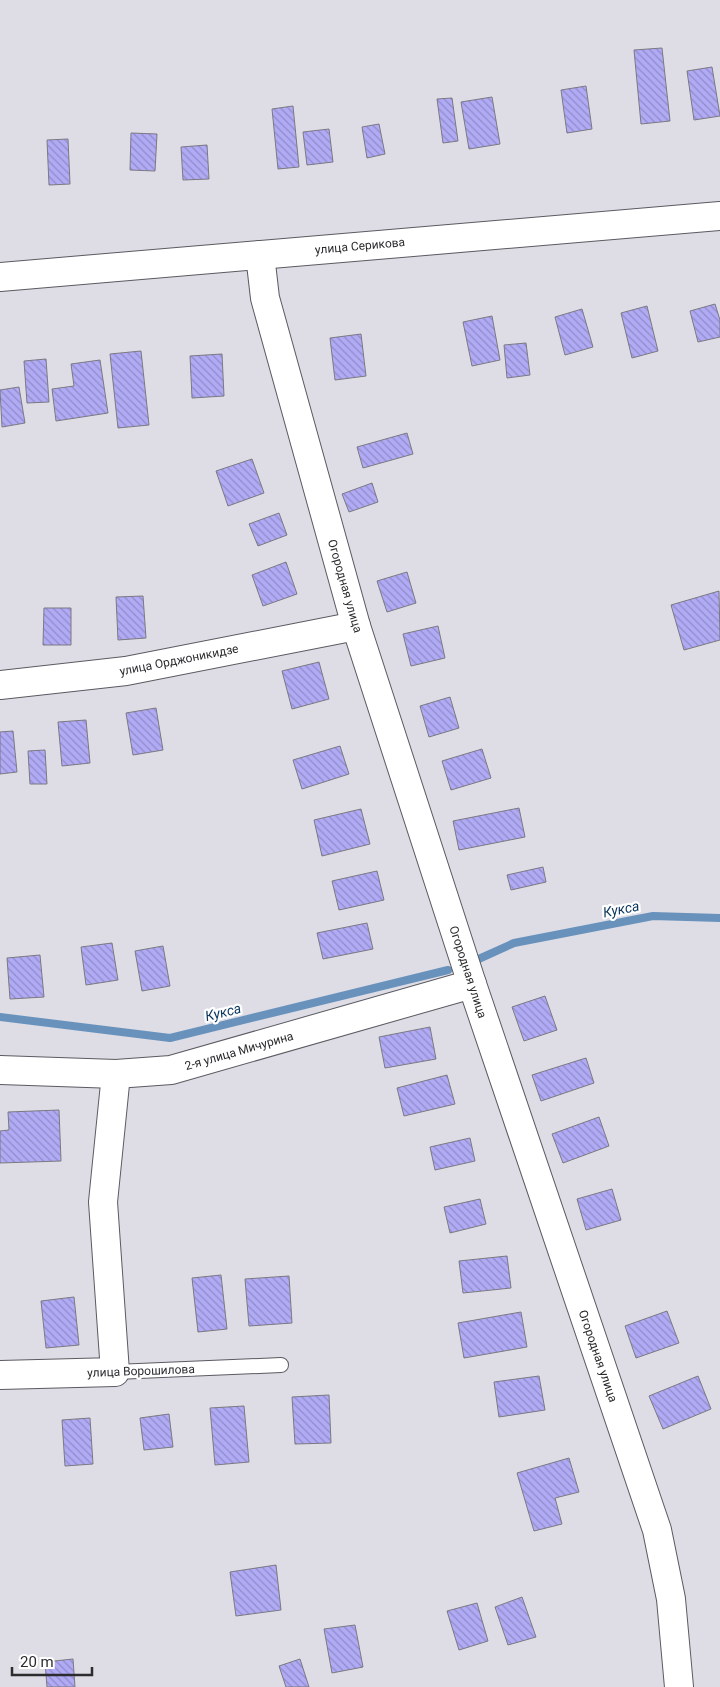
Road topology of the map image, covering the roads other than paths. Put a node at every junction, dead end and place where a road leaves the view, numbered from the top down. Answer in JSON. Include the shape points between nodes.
{"nodes":[{"id":1,"x":720,"y":216,"type":"edge"},
{"id":2,"x":260,"y":255,"type":"junction"},
{"id":3,"x":0,"y":277,"type":"edge"},
{"id":4,"x":356,"y":626,"type":"junction"},
{"id":5,"x":0,"y":685,"type":"edge"},
{"id":6,"x":472,"y":984,"type":"junction"},
{"id":7,"x":0,"y":1070,"type":"edge"},
{"id":8,"x":116,"y":1074,"type":"junction"},
{"id":9,"x":281,"y":1365,"type":"dead end"},
{"id":10,"x":115,"y":1372,"type":"junction"},
{"id":11,"x":0,"y":1375,"type":"edge"},
{"id":12,"x":678,"y":1687,"type":"edge"}],
"edges":[{"from":1,"to":2,"type":"street","name":"улица Серикова"},
{"from":2,"to":3,"type":"street","name":"улица Серикова"},
{"from":2,"to":4,"type":"street","name":"Огородная улица","via":[[265,298]]},
{"from":4,"to":5,"type":"street","name":"улица Орджоникидзе","via":[[126,672]]},
{"from":4,"to":6,"type":"street","name":"Огородная улица"},
{"from":6,"to":8,"type":"street","name":"2-я улица Мичурина","via":[[171,1070]]},
{"from":6,"to":12,"type":"street","name":"Огородная улица","via":[[657,1530],[670,1599]]},
{"from":7,"to":8,"type":"street","name":"2-я улица Мичурина"},
{"from":8,"to":10,"type":"street","via":[[103,1202]]},
{"from":9,"to":10,"type":"lane","name":"улица Ворошилова"},
{"from":10,"to":11,"type":"street","name":"улица Ворошилова"}]}
